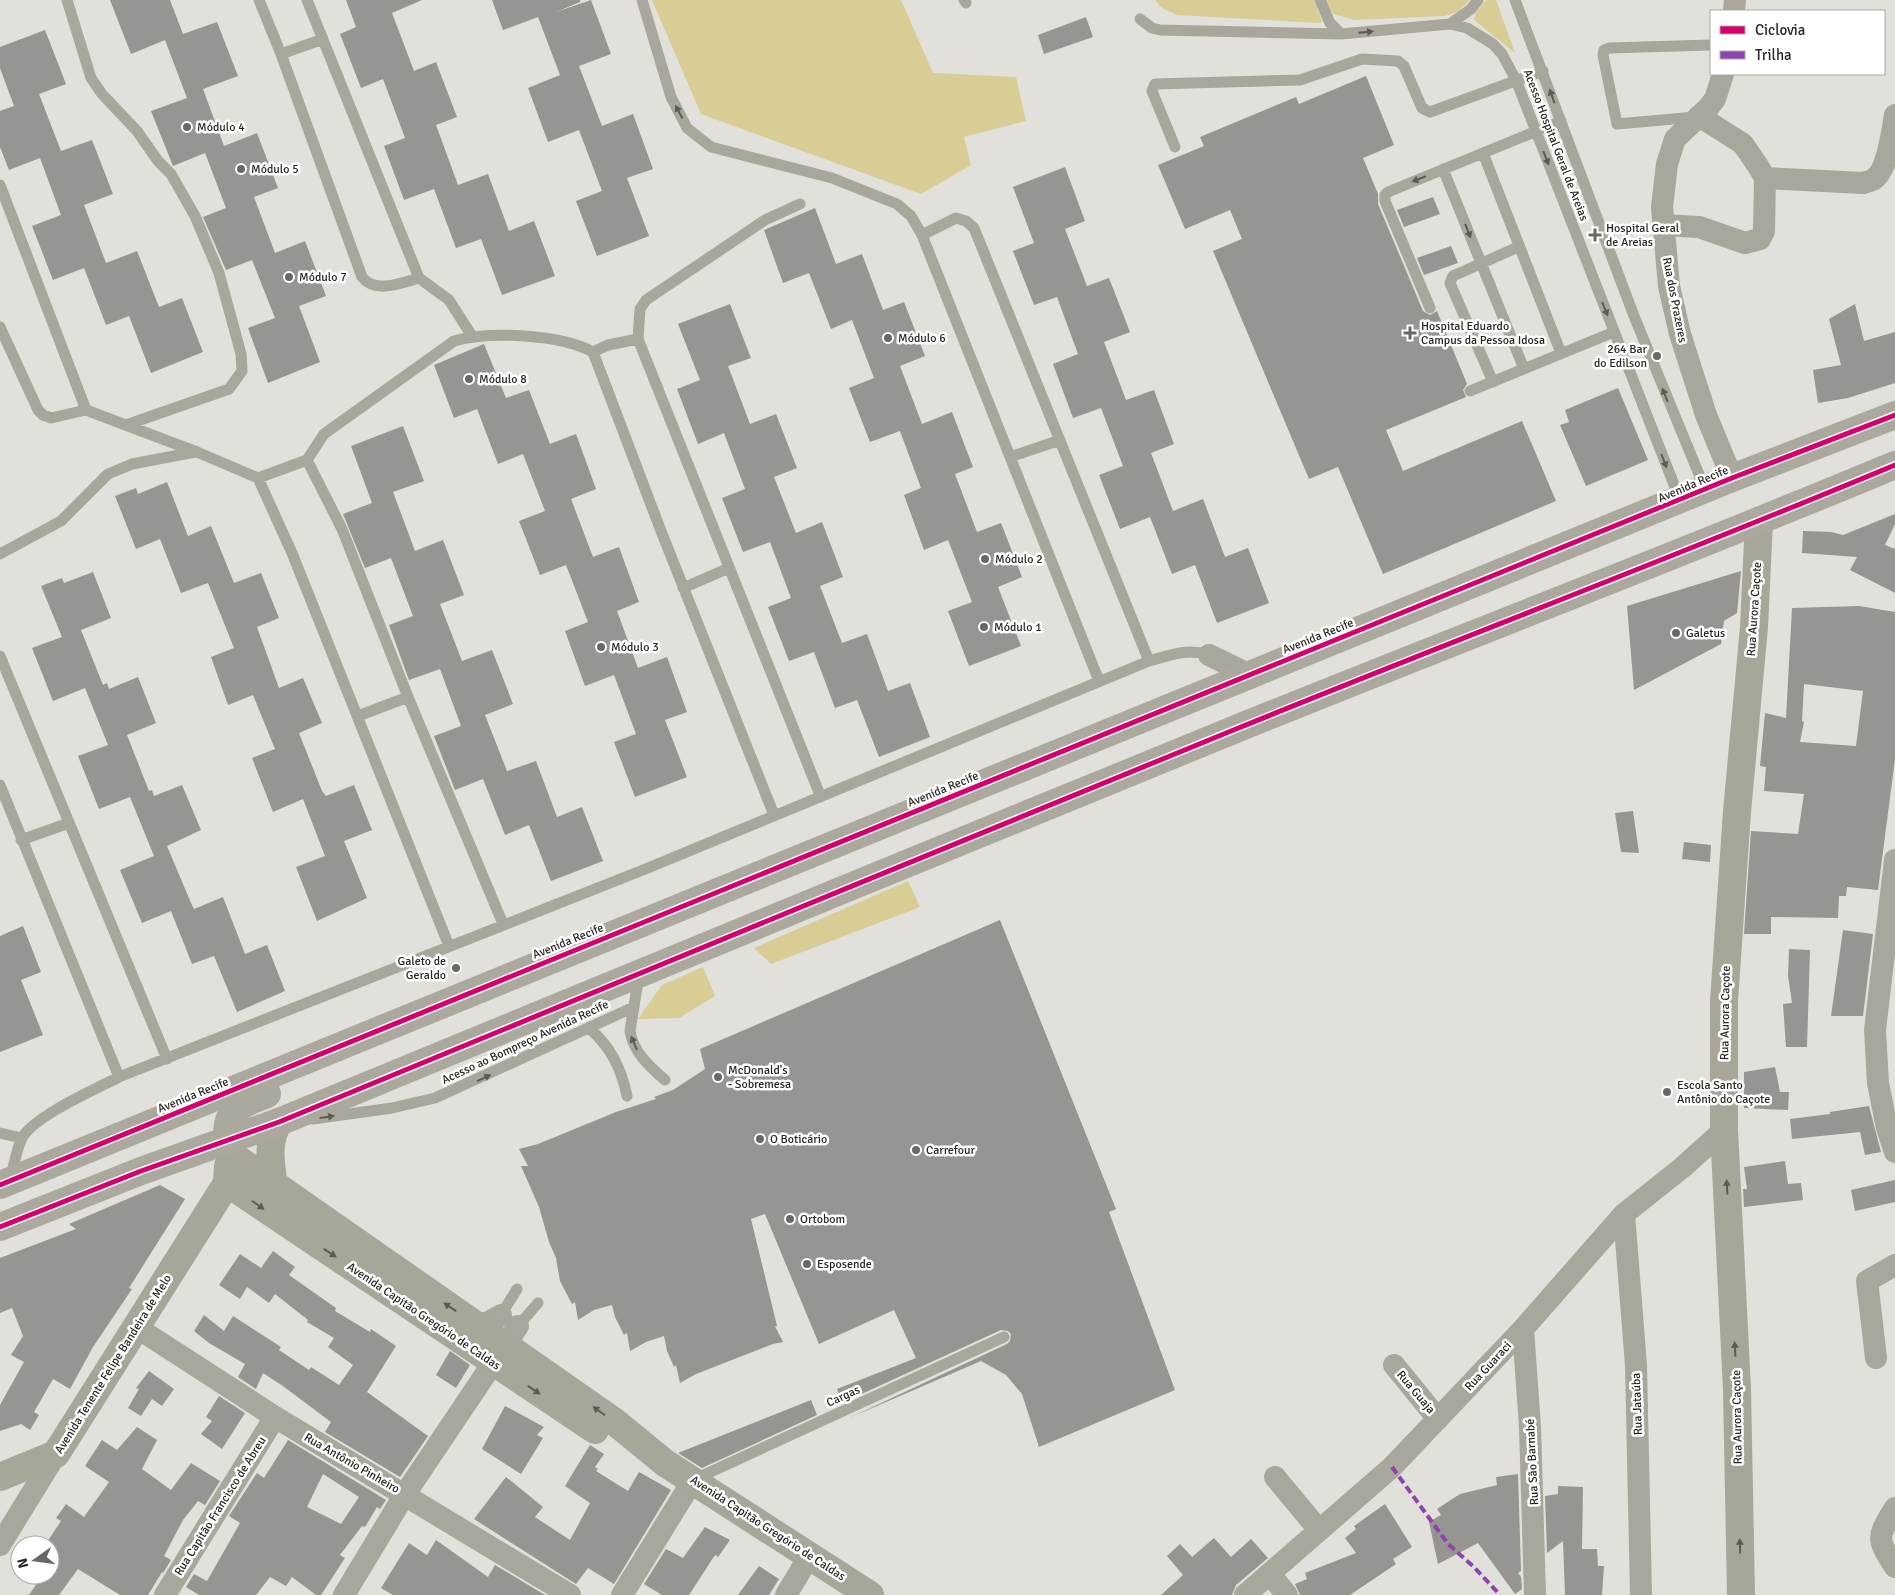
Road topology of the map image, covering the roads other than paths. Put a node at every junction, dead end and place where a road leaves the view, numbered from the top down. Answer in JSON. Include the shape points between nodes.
{"nodes":[{"id":1,"x":67,"y":0,"type":"edge"},
{"id":2,"x":258,"y":0,"type":"edge"},
{"id":3,"x":308,"y":0,"type":"edge"},
{"id":4,"x":642,"y":0,"type":"edge"},
{"id":5,"x":1320,"y":0,"type":"edge"},
{"id":6,"x":1478,"y":0,"type":"edge"},
{"id":7,"x":1515,"y":0,"type":"edge"},
{"id":8,"x":1140,"y":19,"type":"dead end"},
{"id":9,"x":1450,"y":24,"type":"junction"},
{"id":10,"x":1341,"y":34,"type":"junction"},
{"id":11,"x":322,"y":39,"type":"junction"},
{"id":12,"x":1710,"y":45,"type":"edge"},
{"id":13,"x":281,"y":54,"type":"junction"},
{"id":14,"x":1544,"y":71,"type":"junction"},
{"id":15,"x":1723,"y":75,"type":"edge"},
{"id":16,"x":1516,"y":80,"type":"junction"},
{"id":17,"x":1895,"y":115,"type":"edge"},
{"id":18,"x":1699,"y":116,"type":"junction"},
{"id":19,"x":1561,"y":121,"type":"junction"},
{"id":20,"x":1536,"y":132,"type":"junction"},
{"id":21,"x":1175,"y":147,"type":"dead end"},
{"id":22,"x":1483,"y":153,"type":"junction"},
{"id":23,"x":1444,"y":170,"type":"junction"},
{"id":24,"x":1764,"y":178,"type":"junction"},
{"id":25,"x":0,"y":185,"type":"edge"},
{"id":26,"x":800,"y":204,"type":"dead end"},
{"id":27,"x":1663,"y":225,"type":"junction"},
{"id":28,"x":922,"y":235,"type":"junction"},
{"id":29,"x":1518,"y":247,"type":"junction"},
{"id":30,"x":1482,"y":263,"type":"junction"},
{"id":31,"x":419,"y":278,"type":"junction"},
{"id":32,"x":1430,"y":308,"type":"dead end"},
{"id":33,"x":0,"y":327,"type":"edge"},
{"id":34,"x":1614,"y":332,"type":"junction"},
{"id":35,"x":472,"y":336,"type":"junction"},
{"id":36,"x":638,"y":339,"type":"junction"},
{"id":37,"x":593,"y":352,"type":"junction"},
{"id":38,"x":1561,"y":353,"type":"junction"},
{"id":39,"x":1524,"y":369,"type":"junction"},
{"id":40,"x":1492,"y":382,"type":"junction"},
{"id":41,"x":1470,"y":391,"type":"dead end"},
{"id":42,"x":86,"y":410,"type":"junction"},
{"id":43,"x":1895,"y":415,"type":"edge"},
{"id":44,"x":126,"y":425,"type":"junction"},
{"id":45,"x":1060,"y":440,"type":"junction"},
{"id":46,"x":197,"y":452,"type":"junction"},
{"id":47,"x":1010,"y":457,"type":"junction"},
{"id":48,"x":307,"y":460,"type":"junction"},
{"id":49,"x":1895,"y":465,"type":"edge"},
{"id":50,"x":258,"y":478,"type":"junction"},
{"id":51,"x":1732,"y":478,"type":"junction"},
{"id":52,"x":1692,"y":495,"type":"junction"},
{"id":53,"x":1759,"y":521,"type":"junction"},
{"id":54,"x":0,"y":554,"type":"edge"},
{"id":55,"x":729,"y":568,"type":"junction"},
{"id":56,"x":683,"y":588,"type":"junction"},
{"id":57,"x":0,"y":656,"type":"edge"},
{"id":58,"x":1208,"y":656,"type":"joint"},
{"id":59,"x":1149,"y":661,"type":"junction"},
{"id":60,"x":1250,"y":675,"type":"junction"},
{"id":61,"x":1099,"y":681,"type":"junction"},
{"id":62,"x":408,"y":697,"type":"junction"},
{"id":63,"x":358,"y":716,"type":"junction"},
{"id":64,"x":0,"y":785,"type":"edge"},
{"id":65,"x":820,"y":795,"type":"junction"},
{"id":66,"x":774,"y":815,"type":"junction"},
{"id":67,"x":69,"y":823,"type":"junction"},
{"id":68,"x":21,"y":840,"type":"junction"},
{"id":69,"x":1895,"y":860,"type":"edge"},
{"id":70,"x":503,"y":924,"type":"junction"},
{"id":71,"x":449,"y":946,"type":"junction"},
{"id":72,"x":640,"y":975,"type":"junction"},
{"id":73,"x":507,"y":976,"type":"junction"},
{"id":74,"x":1888,"y":991,"type":"edge"},
{"id":75,"x":634,"y":1007,"type":"junction"},
{"id":76,"x":589,"y":1028,"type":"junction"},
{"id":77,"x":167,"y":1059,"type":"junction"},
{"id":78,"x":119,"y":1077,"type":"junction"},
{"id":79,"x":665,"y":1080,"type":"dead end"},
{"id":80,"x":627,"y":1096,"type":"dead end"},
{"id":81,"x":279,"y":1122,"type":"junction"},
{"id":82,"x":1724,"y":1130,"type":"junction"},
{"id":83,"x":0,"y":1133,"type":"edge"},
{"id":84,"x":22,"y":1138,"type":"junction"},
{"id":85,"x":228,"y":1146,"type":"junction"},
{"id":86,"x":1895,"y":1152,"type":"edge"},
{"id":87,"x":5,"y":1183,"type":"edge"},
{"id":88,"x":226,"y":1183,"type":"junction"},
{"id":89,"x":274,"y":1186,"type":"junction"},
{"id":90,"x":1624,"y":1214,"type":"junction"},
{"id":91,"x":0,"y":1227,"type":"edge"},
{"id":92,"x":1895,"y":1265,"type":"edge"},
{"id":93,"x":517,"y":1290,"type":"dead end"},
{"id":94,"x":538,"y":1303,"type":"dead end"},
{"id":95,"x":136,"y":1327,"type":"junction"},
{"id":96,"x":1523,"y":1330,"type":"junction"},
{"id":97,"x":504,"y":1337,"type":"junction"},
{"id":98,"x":1004,"y":1337,"type":"dead end"},
{"id":99,"x":1876,"y":1358,"type":"dead end"},
{"id":100,"x":1394,"y":1365,"type":"dead end"},
{"id":101,"x":275,"y":1417,"type":"junction"},
{"id":102,"x":1438,"y":1419,"type":"junction"},
{"id":103,"x":56,"y":1454,"type":"junction"},
{"id":104,"x":0,"y":1477,"type":"edge"},
{"id":105,"x":1275,"y":1477,"type":"dead end"},
{"id":106,"x":693,"y":1480,"type":"junction"},
{"id":107,"x":405,"y":1494,"type":"junction"},
{"id":108,"x":1895,"y":1508,"type":"edge"},
{"id":109,"x":1319,"y":1530,"type":"junction"},
{"id":110,"x":0,"y":1545,"type":"edge"},
{"id":111,"x":810,"y":1555,"type":"junction"},
{"id":112,"x":1895,"y":1567,"type":"edge"},
{"id":113,"x":1270,"y":1574,"type":"junction"},
{"id":114,"x":166,"y":1595,"type":"edge"},
{"id":115,"x":344,"y":1595,"type":"edge"},
{"id":116,"x":570,"y":1595,"type":"edge"},
{"id":117,"x":622,"y":1595,"type":"edge"},
{"id":118,"x":786,"y":1595,"type":"edge"},
{"id":119,"x":870,"y":1595,"type":"edge"},
{"id":120,"x":1245,"y":1595,"type":"edge"},
{"id":121,"x":1286,"y":1595,"type":"edge"},
{"id":122,"x":1535,"y":1595,"type":"edge"},
{"id":123,"x":1642,"y":1595,"type":"edge"},
{"id":124,"x":1741,"y":1595,"type":"edge"}],
"edges":[{"from":1,"to":44,"type":"lane","via":[[91,78],[171,174],[195,216],[219,273],[240,354],[242,371],[229,389]]},
{"from":2,"to":13,"type":"lane"},
{"from":3,"to":11,"type":"lane"},
{"from":28,"to":4,"type":"lane","one_way":true,"via":[[911,216],[897,204],[832,178],[711,147],[687,128],[671,97]]},
{"from":5,"to":10,"type":"lane","via":[[1330,23]]},
{"from":6,"to":9,"type":"lane"},
{"from":7,"to":14,"type":"lane","name":"Acesso Hospital Geral de Areias"},
{"from":8,"to":10,"type":"lane","name":"Acesso Hospital Geral de Areias","via":[[1160,30]]},
{"from":10,"to":9,"type":"lane","name":"Acesso Hospital Geral de Areias","one_way":true},
{"from":9,"to":16,"type":"lane","name":"Acesso Hospital Geral de Areias","via":[[1467,28],[1493,44]]},
{"from":11,"to":13,"type":"lane"},
{"from":11,"to":31,"type":"lane"},
{"from":12,"to":18,"type":"lane","via":[[1609,48],[1603,55],[1617,124]]},
{"from":13,"to":31,"type":"lane","via":[[362,277],[367,284],[377,286]]},
{"from":14,"to":16,"type":"lane"},
{"from":19,"to":14,"type":"lane","name":"Acesso Hospital Geral de Areias","one_way":true},
{"from":15,"to":18,"type":"street","name":"Rua dos Prazeres","via":[[1715,99]]},
{"from":16,"to":20,"type":"lane","name":"Acesso Hospital Geral de Areias"},
{"from":16,"to":21,"type":"lane","via":[[1430,112],[1422,108],[1404,66],[1390,60],[1362,59],[1300,80],[1155,84],[1152,91]]},
{"from":17,"to":24,"type":"street","via":[[1886,156],[1874,180],[1863,183]]},
{"from":18,"to":24,"type":"street","via":[[1743,144]]},
{"from":18,"to":27,"type":"street","name":"Rua dos Prazeres","via":[[1675,139],[1667,164]]},
{"from":19,"to":20,"type":"lane"},
{"from":52,"to":19,"type":"lane","name":"Acesso Hospital Geral de Areias","one_way":true,"via":[[1623,288]]},
{"from":20,"to":22,"type":"lane"},
{"from":20,"to":34,"type":"lane","name":"Acesso Hospital Geral de Areias","one_way":true},
{"from":22,"to":23,"type":"lane"},
{"from":22,"to":29,"type":"lane"},
{"from":23,"to":30,"type":"lane","one_way":true},
{"from":23,"to":32,"type":"lane","one_way":true,"via":[[1388,192],[1384,197]]},
{"from":24,"to":27,"type":"street","via":[[1764,231],[1760,239],[1753,242],[1728,238],[1699,227]]},
{"from":25,"to":42,"type":"lane"},
{"from":26,"to":36,"type":"lane","via":[[765,220],[646,300],[640,309]]},
{"from":27,"to":51,"type":"street","name":"Rua dos Prazeres","via":[[1669,286],[1680,334],[1706,415]]},
{"from":28,"to":45,"type":"lane","via":[[956,218],[966,220],[974,228]]},
{"from":28,"to":47,"type":"lane"},
{"from":29,"to":30,"type":"lane"},
{"from":29,"to":38,"type":"lane"},
{"from":30,"to":39,"type":"lane"},
{"from":30,"to":40,"type":"lane","via":[[1453,276],[1450,283]]},
{"from":31,"to":35,"type":"lane","via":[[449,300]]},
{"from":33,"to":42,"type":"lane","via":[[43,415],[51,418]]},
{"from":34,"to":38,"type":"lane"},
{"from":34,"to":52,"type":"lane","name":"Acesso Hospital Geral de Areias","one_way":true},
{"from":35,"to":37,"type":"lane","via":[[549,338],[579,344]]},
{"from":35,"to":48,"type":"lane","via":[[454,341],[435,353],[324,434]]},
{"from":36,"to":37,"type":"lane","via":[[608,345]]},
{"from":36,"to":55,"type":"lane"},
{"from":37,"to":56,"type":"lane"},
{"from":38,"to":39,"type":"lane"},
{"from":39,"to":40,"type":"lane"},
{"from":40,"to":41,"type":"lane"},
{"from":42,"to":44,"type":"lane"},
{"from":43,"to":51,"type":"main road","name":"Avenida Recife"},
{"from":44,"to":46,"type":"lane"},
{"from":45,"to":47,"type":"lane"},
{"from":45,"to":59,"type":"lane"},
{"from":46,"to":50,"type":"lane"},
{"from":46,"to":54,"type":"lane","via":[[132,464],[108,474],[61,521]]},
{"from":47,"to":61,"type":"lane"},
{"from":48,"to":50,"type":"lane"},
{"from":48,"to":62,"type":"lane","via":[[342,528]]},
{"from":49,"to":53,"type":"main road"},
{"from":50,"to":63,"type":"lane"},
{"from":51,"to":52,"type":"main road","name":"Avenida Recife"},
{"from":52,"to":60,"type":"main road","name":"Avenida Recife"},
{"from":53,"to":72,"type":"main road","via":[[1238,728]]},
{"from":53,"to":82,"type":"main road","name":"Rua Aurora Caçote","via":[[1754,627],[1724,1001]]},
{"from":55,"to":56,"type":"lane"},
{"from":55,"to":65,"type":"lane"},
{"from":56,"to":66,"type":"lane"},
{"from":57,"to":67,"type":"lane"},
{"from":58,"to":59,"type":"lane","via":[[1194,651],[1181,652]]},
{"from":58,"to":60,"type":"street"},
{"from":59,"to":61,"type":"lane"},
{"from":60,"to":73,"type":"main road","name":"Avenida Recife"},
{"from":61,"to":65,"type":"lane"},
{"from":62,"to":63,"type":"lane"},
{"from":62,"to":70,"type":"lane"},
{"from":63,"to":71,"type":"lane"},
{"from":64,"to":68,"type":"lane"},
{"from":65,"to":66,"type":"lane"},
{"from":66,"to":70,"type":"lane"},
{"from":67,"to":68,"type":"lane"},
{"from":67,"to":77,"type":"lane"},
{"from":68,"to":78,"type":"lane"},
{"from":69,"to":74,"type":"street"},
{"from":70,"to":71,"type":"lane"},
{"from":71,"to":77,"type":"lane"},
{"from":72,"to":75,"type":"lane"},
{"from":72,"to":81,"type":"main road"},
{"from":73,"to":85,"type":"main road","via":[[474,1004],[235,1109],[229,1118]]},
{"from":73,"to":87,"type":"main road","name":"Avenida Recife"},
{"from":74,"to":86,"type":"street","via":[[1875,1030],[1878,1083]]},
{"from":75,"to":76,"type":"lane","name":"Acesso ao Bompreço Avenida Recife"},
{"from":79,"to":75,"type":"lane","one_way":true,"via":[[642,1057],[631,1039]]},
{"from":76,"to":80,"type":"lane","via":[[600,1037],[616,1061]]},
{"from":81,"to":76,"type":"lane","name":"Acesso ao Bompreço Avenida Recife","one_way":true,"via":[[392,1108],[435,1098]]},
{"from":77,"to":78,"type":"lane"},
{"from":78,"to":84,"type":"lane","via":[[64,1105]]},
{"from":81,"to":85,"type":"main road"},
{"from":81,"to":89,"type":"main road","via":[[273,1130],[270,1150]]},
{"from":82,"to":90,"type":"street","name":"Rua Guaraci"},
{"from":124,"to":82,"type":"main road","name":"Rua Aurora Caçote","one_way":true,"via":[[1737,1389]]},
{"from":83,"to":84,"type":"lane"},
{"from":84,"to":87,"type":"lane"},
{"from":85,"to":88,"type":"main road"},
{"from":85,"to":89,"type":"main road","name":"Avenida Capitão Gregório de Caldas"},
{"from":85,"to":91,"type":"main road"},
{"from":88,"to":95,"type":"main road","name":"Avenida Tenente Felipe Bandeira de Melo"},
{"from":88,"to":97,"type":"main road","name":"Avenida Capitão Gregório de Caldas","one_way":true},
{"from":97,"to":89,"type":"main road","name":"Avenida Capitão Gregório de Caldas","one_way":true,"via":[[475,1324]]},
{"from":90,"to":96,"type":"street","name":"Rua Guaraci"},
{"from":90,"to":123,"type":"street","name":"Rua Jataúba","via":[[1636,1365]]},
{"from":92,"to":99,"type":"street","via":[[1867,1281]]},
{"from":93,"to":97,"type":"lane"},
{"from":94,"to":97,"type":"lane"},
{"from":95,"to":101,"type":"street","name":"Rua Antônio Pinheiro"},
{"from":95,"to":103,"type":"main road","name":"Avenida Tenente Felipe Bandeira de Melo"},
{"from":96,"to":102,"type":"street","name":"Rua Guaraci"},
{"from":96,"to":122,"type":"street","name":"Rua São Barnabé","via":[[1530,1427]]},
{"from":97,"to":106,"type":"main road","name":"Avenida Capitão Gregório de Caldas","via":[[623,1447],[665,1462]]},
{"from":97,"to":107,"type":"street"},
{"from":98,"to":106,"type":"lane","name":"Cargas"},
{"from":100,"to":102,"type":"street","name":"Rua Guaja"},
{"from":101,"to":107,"type":"street","name":"Rua Antônio Pinheiro"},
{"from":101,"to":114,"type":"street","name":"Rua Capitão Francisco de Abreu"},
{"from":102,"to":109,"type":"street","name":"Rua Guaraci","via":[[1392,1467]]},
{"from":103,"to":104,"type":"main road"},
{"from":103,"to":110,"type":"street","name":"Avenida Tenente Felipe Bandeira de Melo"},
{"from":105,"to":109,"type":"street"},
{"from":106,"to":111,"type":"main road","name":"Avenida Capitão Gregório de Caldas"},
{"from":106,"to":117,"type":"street"},
{"from":107,"to":115,"type":"street"},
{"from":107,"to":116,"type":"street","name":"Rua Antônio Pinheiro"},
{"from":108,"to":112,"type":"street","via":[[1881,1530],[1882,1546]]},
{"from":109,"to":113,"type":"street","name":"Rua Guaraci"},
{"from":111,"to":118,"type":"street"},
{"from":111,"to":119,"type":"main road","name":"Avenida Capitão Gregório de Caldas"},
{"from":113,"to":120,"type":"street","name":"Rua Guaraci"},
{"from":113,"to":121,"type":"street"}]}
